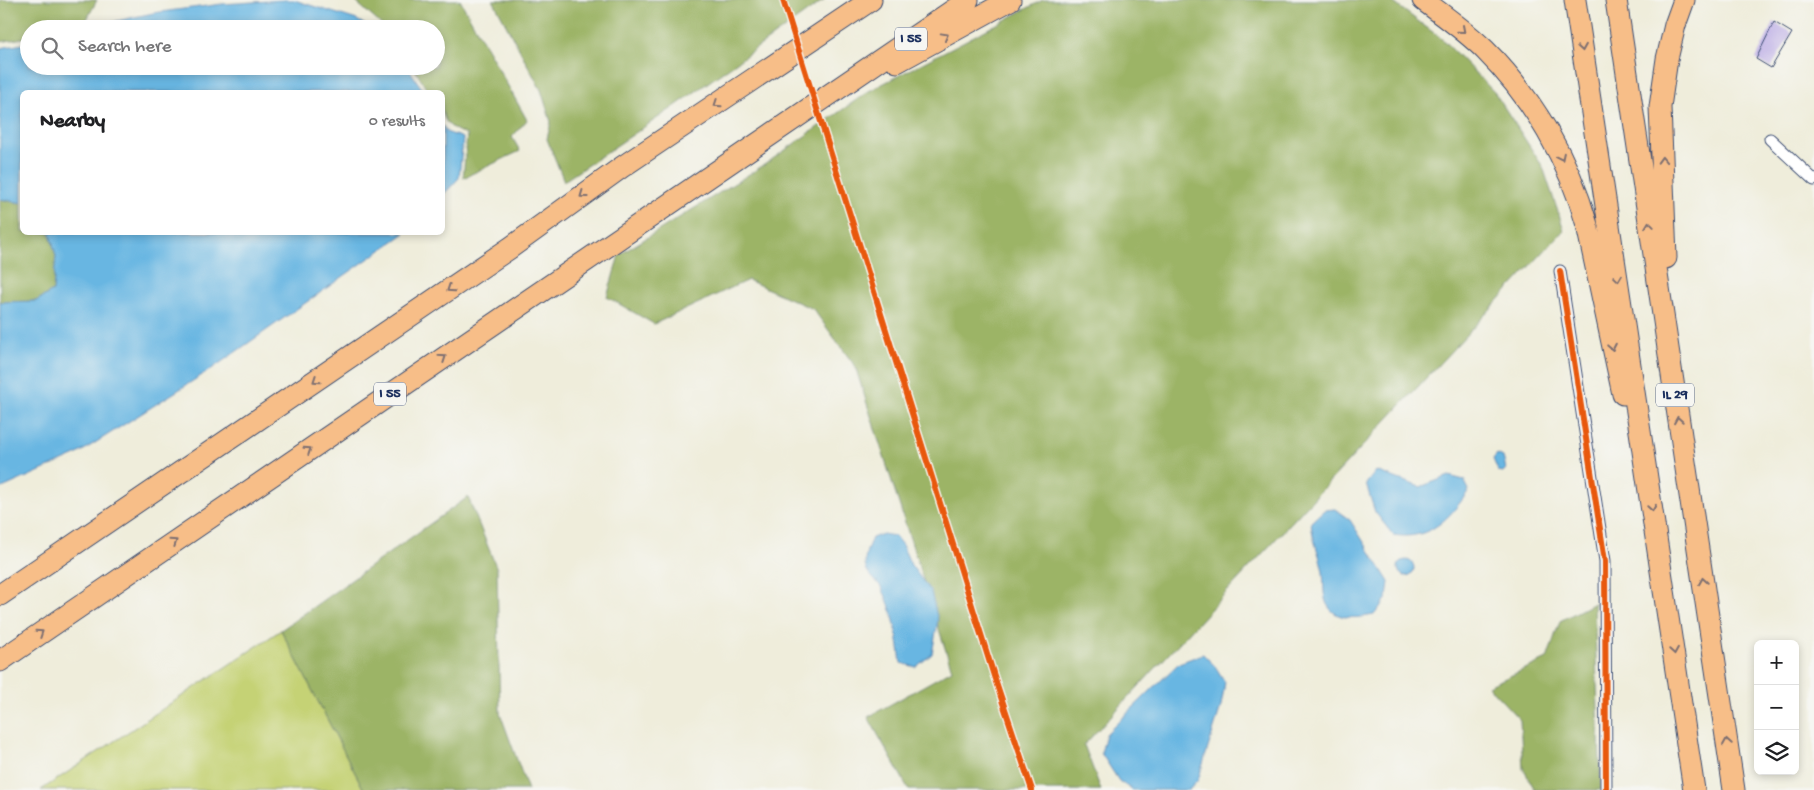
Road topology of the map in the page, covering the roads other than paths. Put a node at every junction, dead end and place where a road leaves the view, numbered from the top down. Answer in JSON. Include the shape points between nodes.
{"nodes":[{"id":1,"x":847,"y":0,"type":"edge"},
{"id":2,"x":871,"y":0,"type":"edge"},
{"id":3,"x":968,"y":0,"type":"edge"},
{"id":4,"x":1010,"y":0,"type":"edge"},
{"id":5,"x":1423,"y":0,"type":"edge"},
{"id":6,"x":1575,"y":0,"type":"edge"},
{"id":7,"x":1616,"y":0,"type":"edge"},
{"id":8,"x":1684,"y":0,"type":"edge"},
{"id":9,"x":831,"y":20,"type":"junction"},
{"id":10,"x":854,"y":80,"type":"junction"},
{"id":11,"x":1770,"y":139,"type":"dead end"},
{"id":12,"x":1814,"y":180,"type":"edge"},
{"id":13,"x":1560,"y":271,"type":"dead end"},
{"id":14,"x":1668,"y":349,"type":"junction"},
{"id":15,"x":1648,"y":485,"type":"junction"},
{"id":16,"x":0,"y":595,"type":"edge"},
{"id":17,"x":0,"y":661,"type":"edge"},
{"id":18,"x":1606,"y":790,"type":"edge"},
{"id":19,"x":1694,"y":790,"type":"edge"},
{"id":20,"x":1734,"y":790,"type":"edge"}],
"edges":[{"from":1,"to":9,"type":"highway"},
{"from":2,"to":9,"type":"highway"},
{"from":3,"to":10,"type":"highway","number":"I 55"},
{"from":10,"to":4,"type":"highway","one_way":true},
{"from":5,"to":15,"type":"highway","one_way":true,"via":[[1485,50],[1518,87],[1559,154],[1579,198],[1587,226],[1617,374]]},
{"from":6,"to":15,"type":"highway","number":"IL 29","one_way":true},
{"from":14,"to":7,"type":"highway","number":"IL 29","one_way":true},
{"from":14,"to":8,"type":"highway","one_way":true,"via":[[1660,107],[1667,59]]},
{"from":9,"to":16,"type":"highway","one_way":true,"via":[[806,30],[758,76]]},
{"from":17,"to":10,"type":"highway","number":"I 55","one_way":true,"via":[[780,126]]},
{"from":11,"to":12,"type":"street"},
{"from":13,"to":18,"type":"street","via":[[1604,561]]},
{"from":20,"to":14,"type":"highway","number":"IL 29","one_way":true},
{"from":15,"to":19,"type":"highway","number":"IL 29","one_way":true}]}
